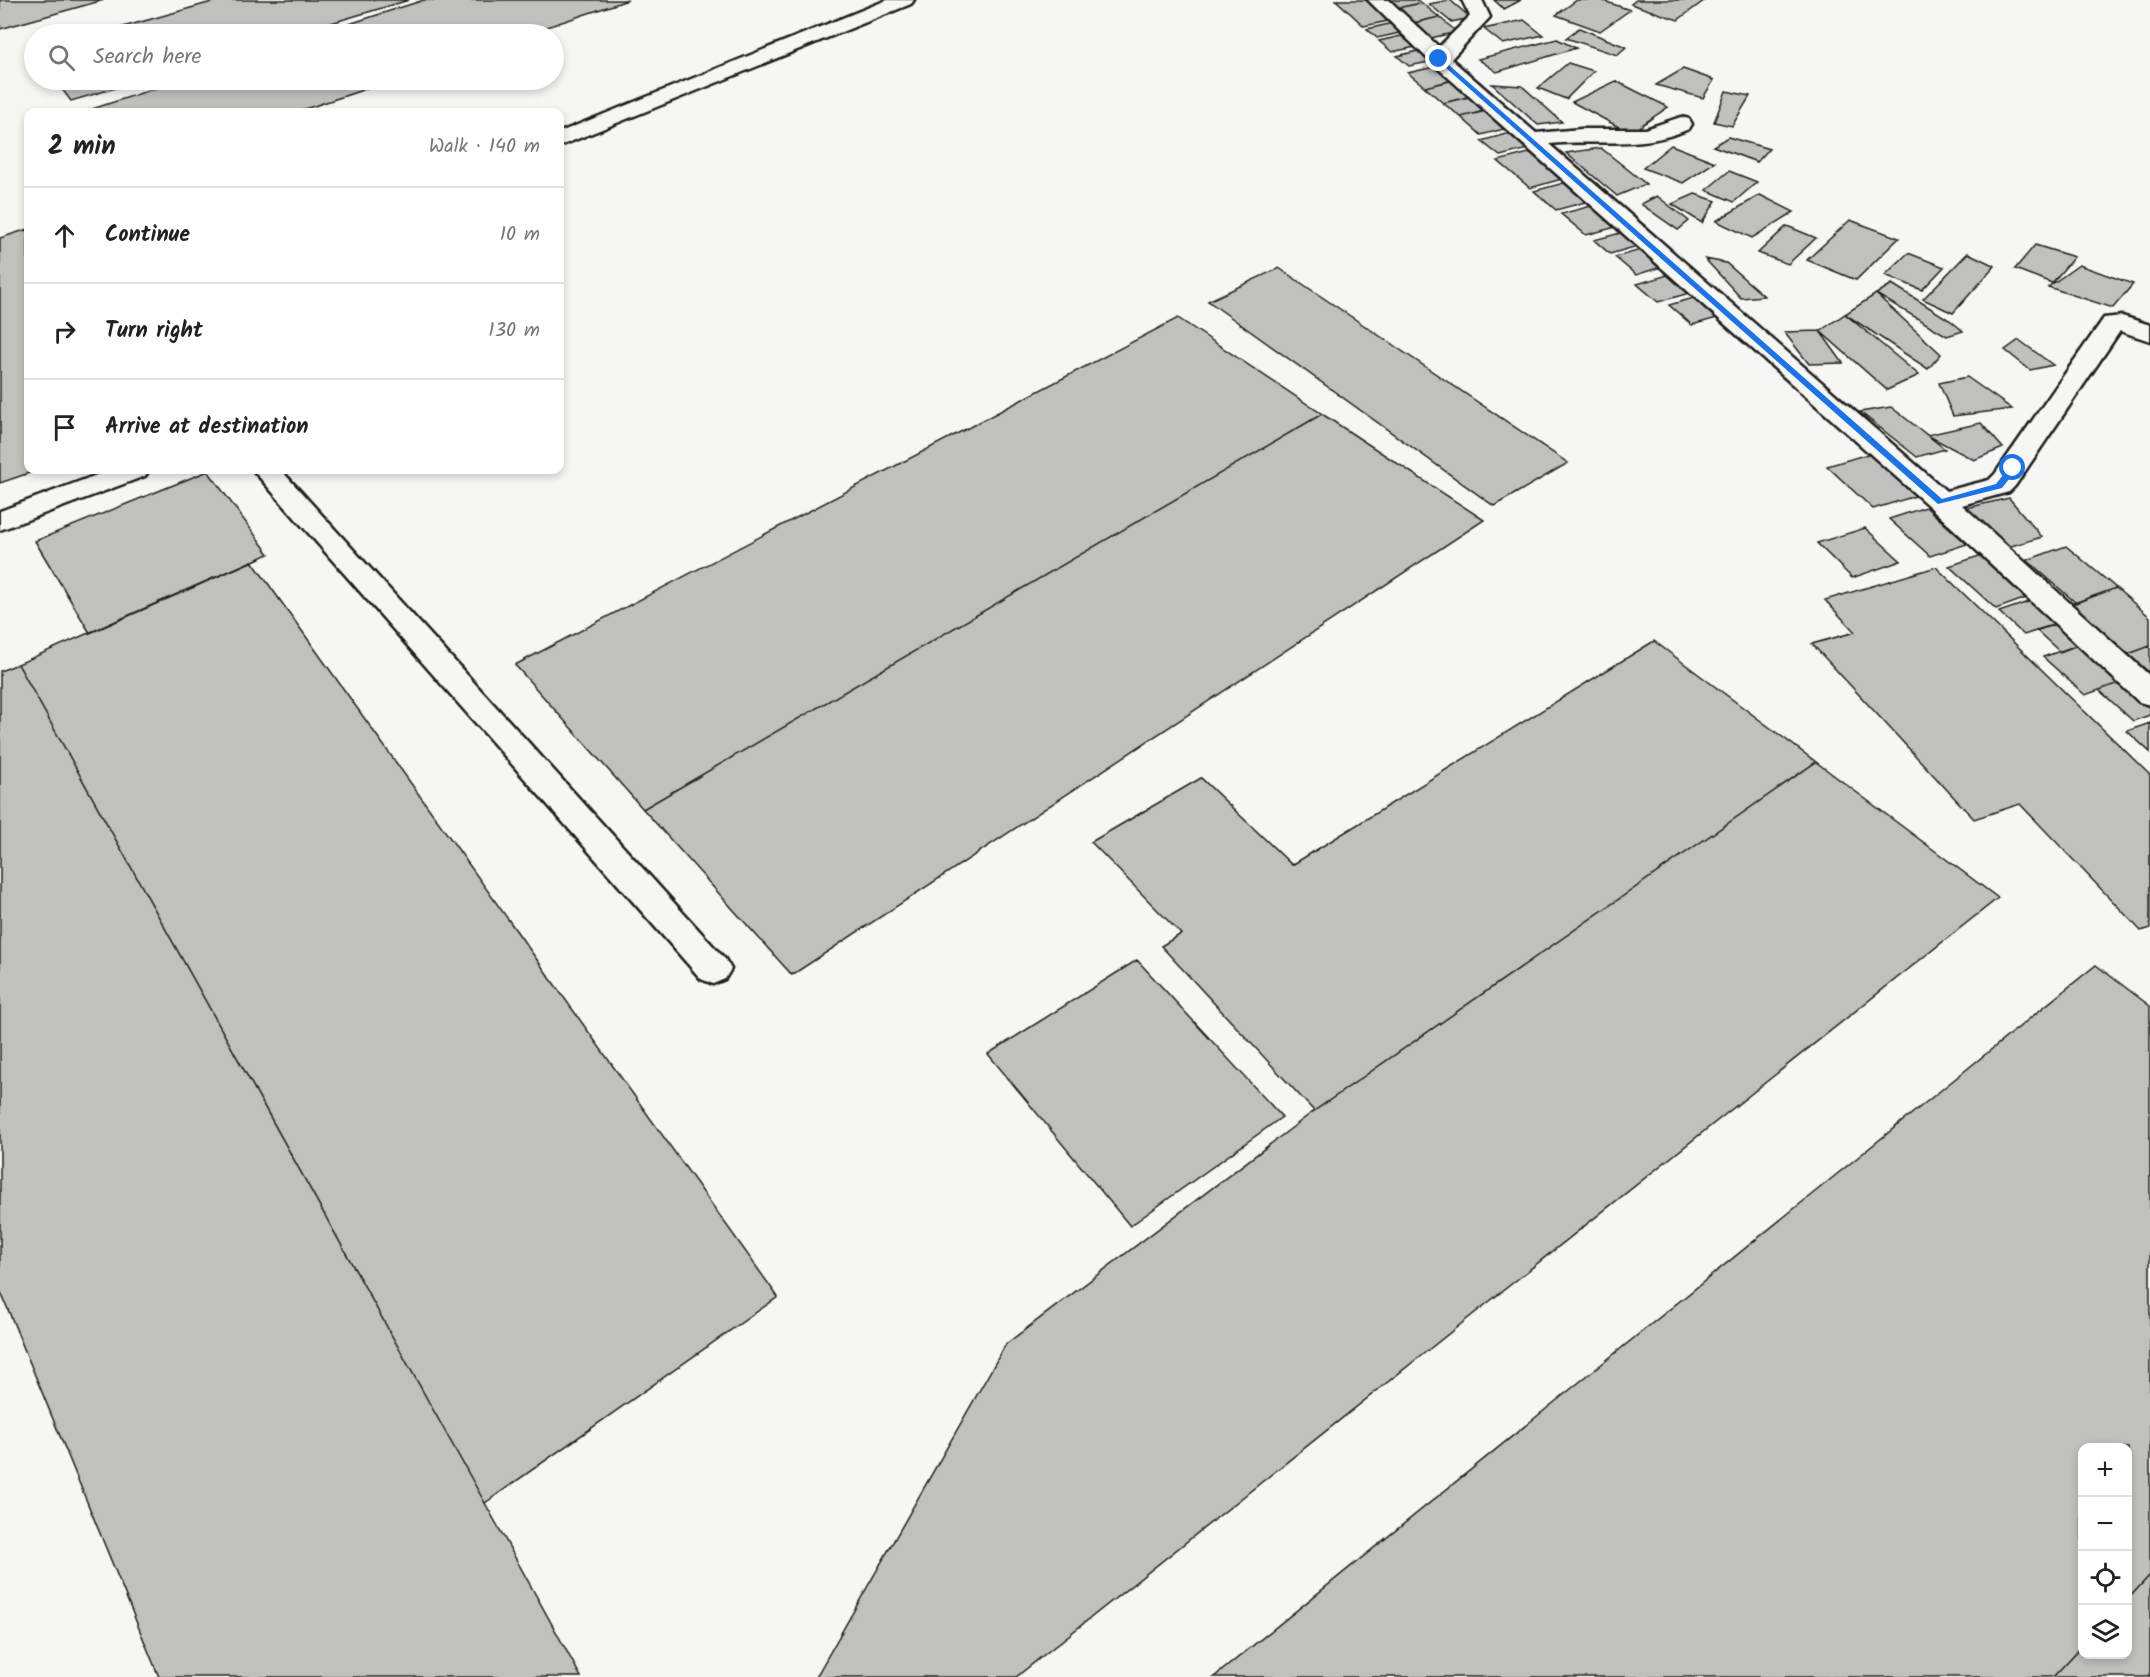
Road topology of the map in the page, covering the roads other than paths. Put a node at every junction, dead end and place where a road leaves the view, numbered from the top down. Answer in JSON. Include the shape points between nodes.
{"nodes":[{"id":1,"x":904,"y":0,"type":"edge"},
{"id":2,"x":1378,"y":0,"type":"edge"},
{"id":3,"x":1472,"y":0,"type":"edge"},
{"id":4,"x":1439,"y":59,"type":"junction"},
{"id":5,"x":1681,"y":124,"type":"dead end"},
{"id":6,"x":564,"y":138,"type":"edge"},
{"id":7,"x":1532,"y":140,"type":"junction"},
{"id":8,"x":2150,"y":333,"type":"edge"},
{"id":9,"x":124,"y":474,"type":"edge"},
{"id":10,"x":270,"y":474,"type":"edge"},
{"id":11,"x":1941,"y":502,"type":"junction"},
{"id":12,"x":0,"y":521,"type":"edge"},
{"id":13,"x":2150,"y":694,"type":"edge"},
{"id":14,"x":713,"y":969,"type":"dead end"}],
"edges":[{"from":1,"to":6,"type":"street"},
{"from":2,"to":4,"type":"street"},
{"from":3,"to":4,"type":"street","via":[[1480,17]]},
{"from":4,"to":7,"type":"street"},
{"from":5,"to":7,"type":"street","via":[[1644,137],[1591,135]]},
{"from":7,"to":11,"type":"street"},
{"from":8,"to":11,"type":"street","via":[[2113,323],[2005,480],[1999,486]]},
{"from":9,"to":12,"type":"street"},
{"from":10,"to":14,"type":"street"},
{"from":11,"to":13,"type":"street"}]}
